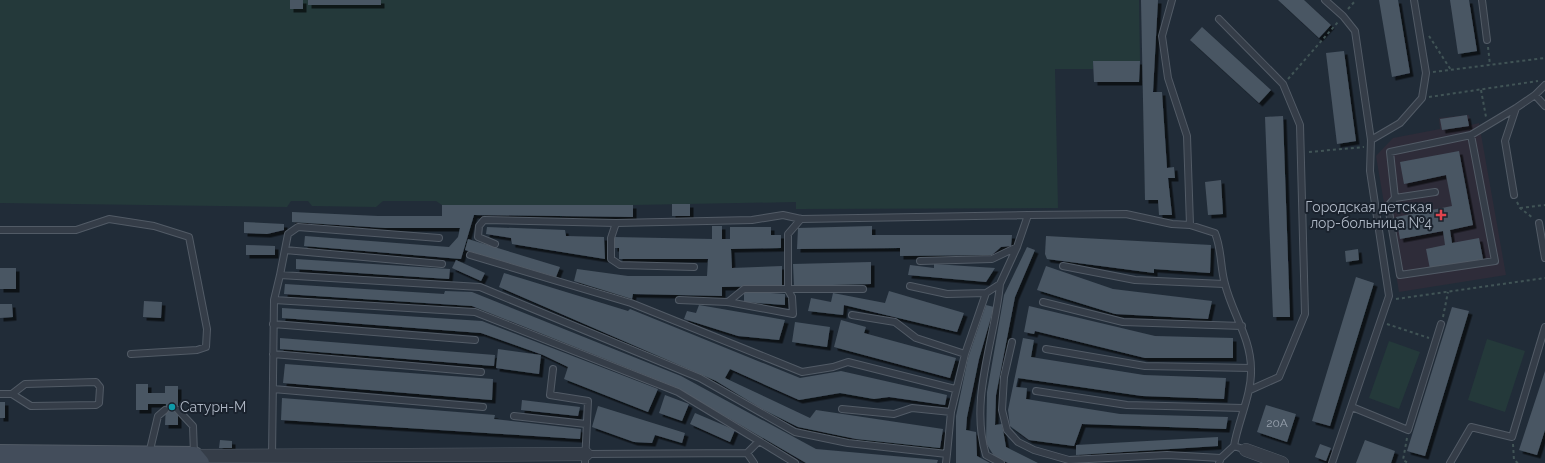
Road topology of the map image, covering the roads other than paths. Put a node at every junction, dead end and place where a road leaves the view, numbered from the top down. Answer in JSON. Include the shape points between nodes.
{"nodes":[{"id":1,"x":1172,"y":0,"type":"edge"},
{"id":2,"x":1325,"y":0,"type":"edge"},
{"id":3,"x":1414,"y":0,"type":"edge"},
{"id":4,"x":1482,"y":0,"type":"edge"},
{"id":5,"x":1219,"y":19,"type":"dead end"},
{"id":6,"x":1487,"y":40,"type":"road end"},
{"id":7,"x":1545,"y":85,"type":"edge"},
{"id":8,"x":1535,"y":95,"type":"junction"},
{"id":9,"x":1545,"y":106,"type":"edge"},
{"id":10,"x":1516,"y":108,"type":"junction"},
{"id":11,"x":1470,"y":135,"type":"junction"},
{"id":12,"x":1371,"y":143,"type":"junction"},
{"id":13,"x":1435,"y":192,"type":"dead end"},
{"id":14,"x":1514,"y":195,"type":"road end"},
{"id":15,"x":1395,"y":198,"type":"junction"},
{"id":16,"x":1028,"y":215,"type":"junction"},
{"id":17,"x":801,"y":219,"type":"junction"},
{"id":18,"x":616,"y":223,"type":"junction"},
{"id":19,"x":1539,"y":223,"type":"road end"},
{"id":20,"x":1190,"y":225,"type":"junction"},
{"id":21,"x":0,"y":230,"type":"edge"},
{"id":22,"x":439,"y":238,"type":"dead end"},
{"id":23,"x":495,"y":244,"type":"dead end"},
{"id":24,"x":1017,"y":247,"type":"junction"},
{"id":25,"x":285,"y":250,"type":"junction"},
{"id":26,"x":470,"y":254,"type":"dead end"},
{"id":27,"x":1545,"y":258,"type":"edge"},
{"id":28,"x":920,"y":261,"type":"dead end"},
{"id":29,"x":442,"y":264,"type":"dead end"},
{"id":30,"x":1063,"y":266,"type":"dead end"},
{"id":31,"x":694,"y":267,"type":"dead end"},
{"id":32,"x":280,"y":275,"type":"junction"},
{"id":33,"x":1000,"y":284,"type":"junction"},
{"id":34,"x":1224,"y":284,"type":"junction"},
{"id":35,"x":910,"y":286,"type":"dead end"},
{"id":36,"x":863,"y":289,"type":"dead end"},
{"id":37,"x":788,"y":290,"type":"junction"},
{"id":38,"x":986,"y":293,"type":"junction"},
{"id":39,"x":274,"y":300,"type":"junction"},
{"id":40,"x":679,"y":300,"type":"dead end"},
{"id":41,"x":728,"y":302,"type":"junction"},
{"id":42,"x":1043,"y":302,"type":"dead end"},
{"id":43,"x":852,"y":315,"type":"dead end"},
{"id":44,"x":273,"y":324,"type":"junction"},
{"id":45,"x":1441,"y":324,"type":"road end"},
{"id":46,"x":1242,"y":326,"type":"junction"},
{"id":47,"x":1545,"y":327,"type":"edge"},
{"id":48,"x":475,"y":340,"type":"dead end"},
{"id":49,"x":1012,"y":342,"type":"dead end"},
{"id":50,"x":1046,"y":349,"type":"dead end"},
{"id":51,"x":131,"y":354,"type":"dead end"},
{"id":52,"x":273,"y":354,"type":"junction"},
{"id":53,"x":965,"y":354,"type":"junction"},
{"id":54,"x":1252,"y":368,"type":"junction"},
{"id":55,"x":553,"y":369,"type":"dead end"},
{"id":56,"x":482,"y":372,"type":"dead end"},
{"id":57,"x":273,"y":389,"type":"junction"},
{"id":58,"x":956,"y":389,"type":"junction"},
{"id":59,"x":1250,"y":390,"type":"junction"},
{"id":60,"x":1036,"y":391,"type":"dead end"},
{"id":61,"x":0,"y":394,"type":"edge"},
{"id":62,"x":12,"y":394,"type":"junction"},
{"id":63,"x":483,"y":407,"type":"dead end"},
{"id":64,"x":1352,"y":407,"type":"junction"},
{"id":65,"x":1243,"y":408,"type":"junction"},
{"id":66,"x":842,"y":409,"type":"dead end"},
{"id":67,"x":166,"y":410,"type":"dead end"},
{"id":68,"x":178,"y":410,"type":"dead end"},
{"id":69,"x":951,"y":412,"type":"junction"},
{"id":70,"x":514,"y":416,"type":"dead end"},
{"id":71,"x":586,"y":424,"type":"junction"},
{"id":72,"x":759,"y":441,"type":"junction"},
{"id":73,"x":1240,"y":448,"type":"junction"},
{"id":74,"x":747,"y":453,"type":"junction"},
{"id":75,"x":0,"y":454,"type":"edge"},
{"id":76,"x":947,"y":454,"type":"junction"},
{"id":77,"x":149,"y":456,"type":"junction"},
{"id":78,"x":272,"y":457,"type":"junction"},
{"id":79,"x":39,"y":459,"type":"edge"},
{"id":80,"x":586,"y":459,"type":"edge"},
{"id":81,"x":197,"y":460,"type":"edge"},
{"id":82,"x":1220,"y":460,"type":"edge"},
{"id":83,"x":754,"y":463,"type":"edge"},
{"id":84,"x":795,"y":463,"type":"edge"},
{"id":85,"x":946,"y":463,"type":"edge"},
{"id":86,"x":1002,"y":463,"type":"edge"},
{"id":87,"x":1282,"y":463,"type":"edge"},
{"id":88,"x":1332,"y":463,"type":"edge"},
{"id":89,"x":1450,"y":463,"type":"edge"}],
"edges":[{"from":1,"to":20,"type":"lane","via":[[1162,36],[1168,78],[1187,136]]},
{"from":2,"to":12,"type":"lane","via":[[1355,31]]},
{"from":3,"to":12,"type":"lane","via":[[1426,73],[1422,98],[1400,123]]},
{"from":4,"to":6,"type":"lane"},
{"from":5,"to":59,"type":"lane","via":[[1283,84],[1300,126],[1305,314],[1279,376]]},
{"from":7,"to":8,"type":"lane"},
{"from":8,"to":9,"type":"lane"},
{"from":8,"to":10,"type":"lane"},
{"from":10,"to":11,"type":"lane"},
{"from":10,"to":14,"type":"lane","via":[[1505,141]]},
{"from":11,"to":15,"type":"lane","via":[[1390,152]]},
{"from":11,"to":15,"type":"lane","via":[[1496,262],[1400,275],[1388,206]]},
{"from":12,"to":64,"type":"lane","via":[[1370,171],[1389,296]]},
{"from":13,"to":15,"type":"lane"},
{"from":16,"to":17,"type":"lane"},
{"from":16,"to":20,"type":"lane","via":[[1126,214],[1172,224]]},
{"from":16,"to":24,"type":"lane"},
{"from":17,"to":18,"type":"lane","via":[[783,216],[752,220]]},
{"from":17,"to":37,"type":"lane","via":[[788,234]]},
{"from":18,"to":23,"type":"lane","via":[[484,220],[479,226],[478,236]]},
{"from":18,"to":31,"type":"lane","via":[[610,238],[611,260],[620,265]]},
{"from":19,"to":27,"type":"lane"},
{"from":20,"to":34,"type":"lane","via":[[1215,233],[1220,244]]},
{"from":21,"to":51,"type":"lane","via":[[76,230],[108,219],[154,226],[189,237],[207,330],[206,347],[197,350]]},
{"from":22,"to":25,"type":"lane","via":[[298,227],[288,234]]},
{"from":24,"to":28,"type":"lane","via":[[992,259]]},
{"from":24,"to":33,"type":"lane"},
{"from":25,"to":29,"type":"lane"},
{"from":25,"to":32,"type":"lane"},
{"from":26,"to":58,"type":"lane","via":[[630,303],[802,372],[848,362]]},
{"from":30,"to":34,"type":"lane","via":[[1135,280]]},
{"from":32,"to":39,"type":"lane"},
{"from":32,"to":76,"type":"lane","via":[[480,287],[700,378],[795,432],[848,442]]},
{"from":33,"to":38,"type":"lane"},
{"from":33,"to":86,"type":"lane","via":[[980,410],[981,439],[986,455]]},
{"from":34,"to":46,"type":"lane"},
{"from":35,"to":38,"type":"lane","via":[[947,294]]},
{"from":36,"to":37,"type":"lane"},
{"from":37,"to":41,"type":"lane","via":[[744,289]]},
{"from":37,"to":41,"type":"lane","via":[[792,297],[793,314]]},
{"from":38,"to":53,"type":"lane"},
{"from":39,"to":44,"type":"lane"},
{"from":39,"to":72,"type":"lane","via":[[475,312],[678,392]]},
{"from":40,"to":41,"type":"lane"},
{"from":42,"to":46,"type":"lane","via":[[1123,322]]},
{"from":43,"to":53,"type":"lane","via":[[895,322],[916,338]]},
{"from":44,"to":48,"type":"lane"},
{"from":44,"to":52,"type":"lane"},
{"from":45,"to":64,"type":"lane","via":[[1408,430]]},
{"from":46,"to":54,"type":"lane"},
{"from":47,"to":89,"type":"lane","via":[[1512,437],[1471,427]]},
{"from":49,"to":82,"type":"lane","via":[[1004,377],[1002,410],[1008,430],[1018,442],[1034,450],[1069,460],[1167,455]]},
{"from":50,"to":54,"type":"lane","via":[[1145,366]]},
{"from":52,"to":56,"type":"lane"},
{"from":52,"to":57,"type":"lane"},
{"from":53,"to":58,"type":"lane"},
{"from":54,"to":59,"type":"lane"},
{"from":55,"to":71,"type":"lane","via":[[550,395],[588,401]]},
{"from":57,"to":63,"type":"lane"},
{"from":57,"to":78,"type":"lane"},
{"from":58,"to":69,"type":"lane"},
{"from":59,"to":65,"type":"lane"},
{"from":60,"to":65,"type":"lane","via":[[1127,405]]},
{"from":61,"to":62,"type":"lane"},
{"from":62,"to":62,"type":"lane","via":[[25,384],[96,382],[100,387],[99,403],[96,405],[31,406]]},
{"from":64,"to":88,"type":"lane"},
{"from":65,"to":73,"type":"lane"},
{"from":66,"to":69,"type":"lane","via":[[894,414],[912,408]]},
{"from":67,"to":77,"type":"lane","via":[[158,416]]},
{"from":68,"to":81,"type":"lane","via":[[192,426]]},
{"from":69,"to":76,"type":"lane"},
{"from":70,"to":71,"type":"lane"},
{"from":71,"to":80,"type":"lane"},
{"from":72,"to":74,"type":"lane"},
{"from":72,"to":84,"type":"lane"},
{"from":73,"to":82,"type":"lane"},
{"from":73,"to":87,"type":"street"},
{"from":74,"to":80,"type":"lane"},
{"from":74,"to":83,"type":"lane"},
{"from":75,"to":79,"type":"street"},
{"from":76,"to":85,"type":"lane"},
{"from":77,"to":79,"type":"street"},
{"from":77,"to":81,"type":"street"},
{"from":78,"to":80,"type":"street"},
{"from":78,"to":81,"type":"street"}]}
